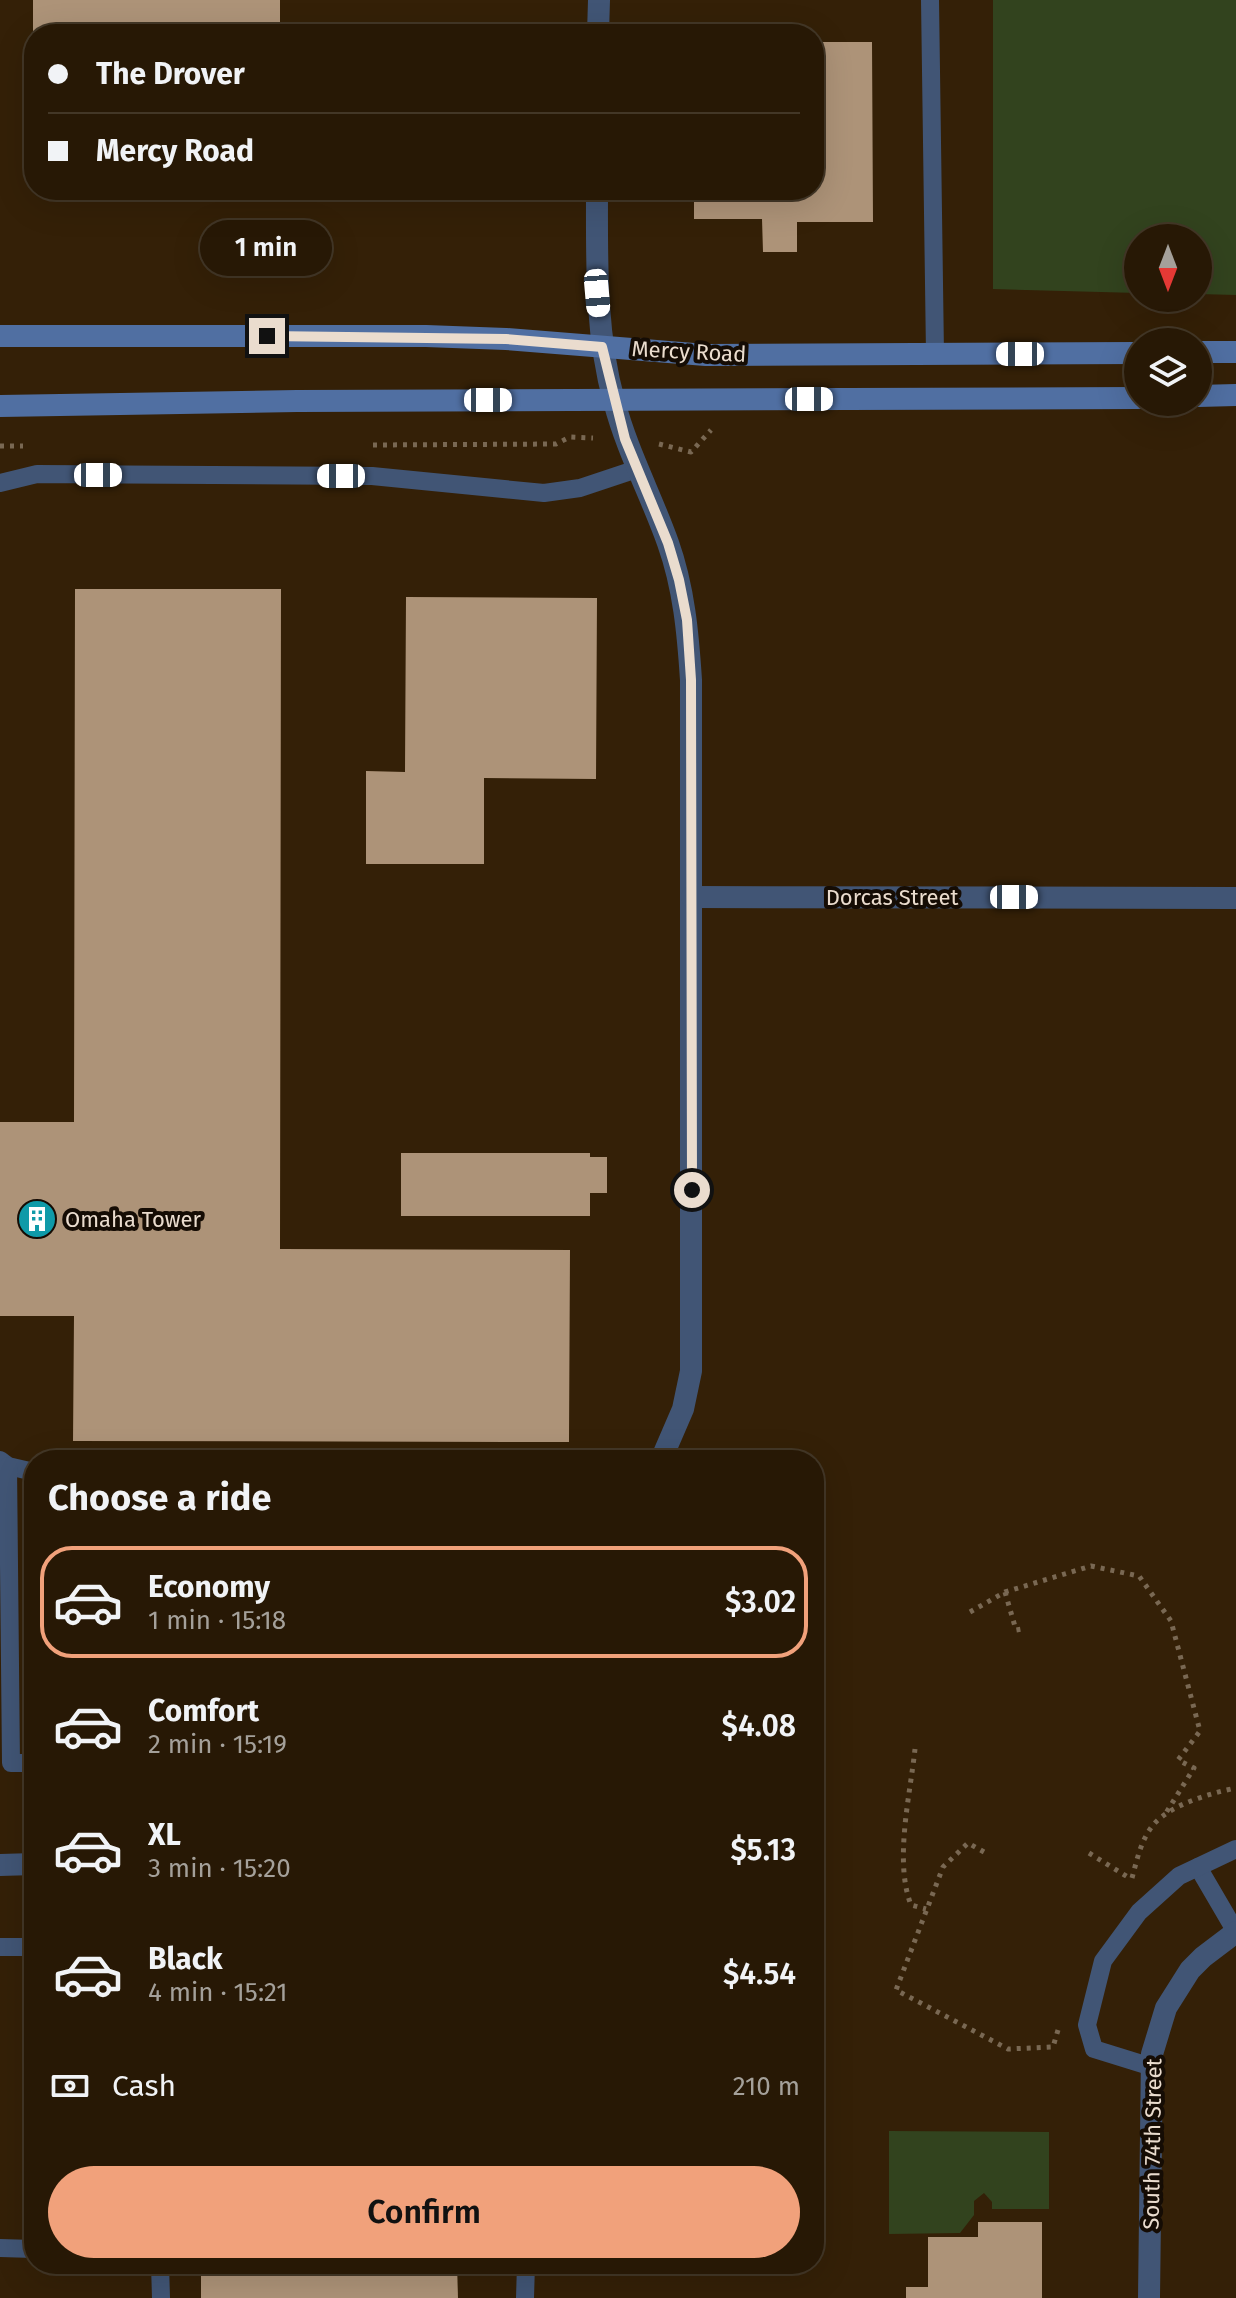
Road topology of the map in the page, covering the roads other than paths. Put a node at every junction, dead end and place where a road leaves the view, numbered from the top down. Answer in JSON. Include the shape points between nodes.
{"nodes":[{"id":1,"x":599,"y":0,"type":"edge"},
{"id":2,"x":930,"y":0,"type":"edge"},
{"id":3,"x":598,"y":24,"type":"edge"},
{"id":4,"x":597,"y":200,"type":"edge"},
{"id":5,"x":0,"y":336,"type":"edge"},
{"id":6,"x":602,"y":347,"type":"junction"},
{"id":7,"x":1212,"y":352,"type":"edge"},
{"id":8,"x":1236,"y":352,"type":"edge"},
{"id":9,"x":1124,"y":353,"type":"edge"},
{"id":10,"x":935,"y":354,"type":"junction"},
{"id":11,"x":1236,"y":395,"type":"edge"},
{"id":12,"x":1212,"y":396,"type":"edge"},
{"id":13,"x":1124,"y":398,"type":"edge"},
{"id":14,"x":613,"y":399,"type":"junction"},
{"id":15,"x":0,"y":406,"type":"edge"},
{"id":16,"x":637,"y":469,"type":"junction"},
{"id":17,"x":0,"y":483,"type":"edge"},
{"id":18,"x":692,"y":897,"type":"junction"},
{"id":19,"x":1236,"y":898,"type":"edge"},
{"id":20,"x":665,"y":1450,"type":"edge"},
{"id":21,"x":4,"y":1463,"type":"edge"},
{"id":22,"x":24,"y":1469,"type":"edge"},
{"id":23,"x":6,"y":1763,"type":"edge"},
{"id":24,"x":1236,"y":1849,"type":"edge"},
{"id":25,"x":24,"y":1864,"type":"edge"},
{"id":26,"x":0,"y":1865,"type":"edge"},
{"id":27,"x":1198,"y":1867,"type":"junction"},
{"id":28,"x":1236,"y":1932,"type":"edge"},
{"id":29,"x":0,"y":1947,"type":"edge"},
{"id":30,"x":24,"y":1947,"type":"edge"},
{"id":31,"x":1152,"y":2067,"type":"junction"},
{"id":32,"x":0,"y":2248,"type":"edge"},
{"id":33,"x":24,"y":2249,"type":"edge"},
{"id":34,"x":160,"y":2274,"type":"edge"},
{"id":35,"x":526,"y":2274,"type":"edge"},
{"id":36,"x":161,"y":2298,"type":"edge"},
{"id":37,"x":525,"y":2298,"type":"edge"},
{"id":38,"x":1149,"y":2298,"type":"edge"}],
"edges":[{"from":1,"to":3,"type":"street"},
{"from":2,"to":10,"type":"lane"},
{"from":4,"to":6,"type":"street"},
{"from":5,"to":6,"type":"main road","name":"Mercy Road","via":[[426,336]]},
{"from":6,"to":10,"type":"main road","name":"Mercy Road","via":[[706,355]]},
{"from":6,"to":14,"type":"street"},
{"from":7,"to":8,"type":"main road"},
{"from":9,"to":10,"type":"main road","name":"Mercy Road"},
{"from":11,"to":12,"type":"main road"},
{"from":13,"to":14,"type":"main road","name":"Mercy Road"},
{"from":14,"to":15,"type":"main road","name":"Mercy Road"},
{"from":14,"to":16,"type":"street"},
{"from":16,"to":17,"type":"lane","via":[[580,488],[544,493],[372,476],[37,474]]},
{"from":16,"to":18,"type":"street","via":[[668,543],[687,620]]},
{"from":18,"to":19,"type":"street","name":"Dorcas Street"},
{"from":18,"to":20,"type":"street","via":[[691,1371],[683,1409]]},
{"from":21,"to":22,"type":"lane"},
{"from":21,"to":23,"type":"lane"},
{"from":24,"to":27,"type":"lane"},
{"from":25,"to":26,"type":"street"},
{"from":27,"to":28,"type":"lane"},
{"from":27,"to":31,"type":"lane","via":[[1153,1898],[1103,1961],[1087,2025],[1094,2049]]},
{"from":28,"to":31,"type":"street","name":"South 74th Street","via":[[1190,1970],[1166,2008]]},
{"from":29,"to":30,"type":"lane"},
{"from":31,"to":38,"type":"street","name":"South 74th Street"},
{"from":32,"to":33,"type":"lane"},
{"from":34,"to":36,"type":"lane"},
{"from":35,"to":37,"type":"lane"}]}
